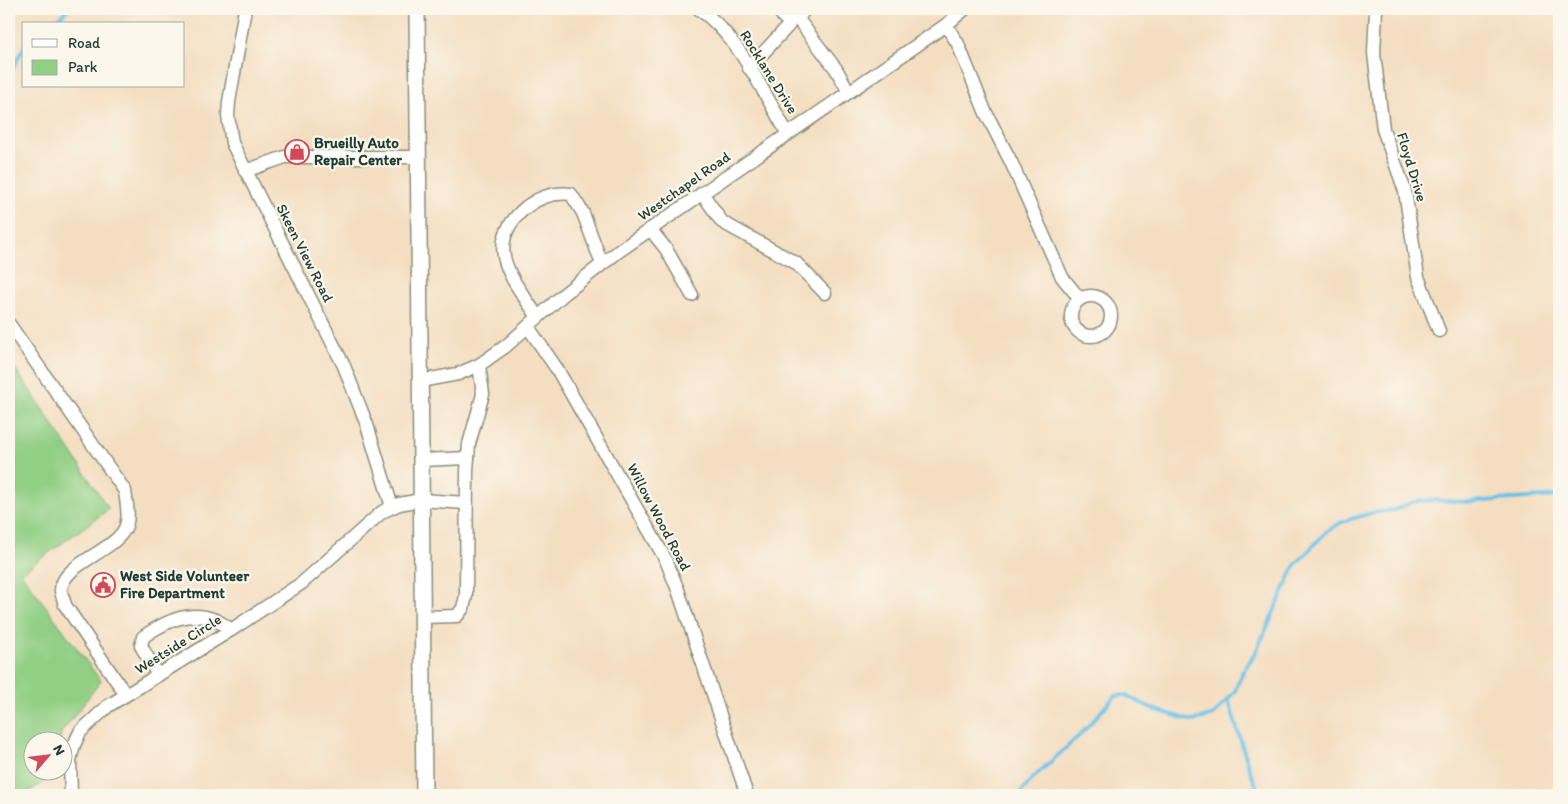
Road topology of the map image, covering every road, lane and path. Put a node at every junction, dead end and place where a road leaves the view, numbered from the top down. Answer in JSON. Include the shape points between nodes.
{"nodes":[{"id":1,"x":245,"y":9,"type":"edge"},
{"id":2,"x":417,"y":9,"type":"edge"},
{"id":3,"x":699,"y":9,"type":"edge"},
{"id":4,"x":778,"y":9,"type":"edge"},
{"id":5,"x":965,"y":9,"type":"edge"},
{"id":6,"x":1376,"y":9,"type":"edge"},
{"id":7,"x":796,"y":15,"type":"edge"},
{"id":8,"x":946,"y":25,"type":"junction"},
{"id":9,"x":749,"y":68,"type":"junction"},
{"id":10,"x":849,"y":92,"type":"junction"},
{"id":11,"x":788,"y":134,"type":"junction"},
{"id":12,"x":418,"y":157,"type":"junction"},
{"id":13,"x":245,"y":171,"type":"junction"},
{"id":14,"x":702,"y":193,"type":"junction"},
{"id":15,"x":650,"y":229,"type":"junction"},
{"id":16,"x":602,"y":264,"type":"junction"},
{"id":17,"x":825,"y":293,"type":"dead end"},
{"id":18,"x":692,"y":295,"type":"dead end"},
{"id":19,"x":1080,"y":300,"type":"dead end"},
{"id":20,"x":538,"y":317,"type":"junction"},
{"id":21,"x":9,"y":324,"type":"edge"},
{"id":22,"x":528,"y":327,"type":"junction"},
{"id":23,"x":1439,"y":331,"type":"dead end"},
{"id":24,"x":479,"y":365,"type":"junction"},
{"id":25,"x":420,"y":381,"type":"junction"},
{"id":26,"x":468,"y":458,"type":"junction"},
{"id":27,"x":421,"y":460,"type":"junction"},
{"id":28,"x":421,"y":500,"type":"junction"},
{"id":29,"x":466,"y":503,"type":"junction"},
{"id":30,"x":392,"y":507,"type":"junction"},
{"id":31,"x":422,"y":617,"type":"junction"},
{"id":32,"x":231,"y":630,"type":"junction"},
{"id":33,"x":158,"y":675,"type":"junction"},
{"id":34,"x":126,"y":695,"type":"junction"},
{"id":35,"x":71,"y":795,"type":"edge"},
{"id":36,"x":424,"y":795,"type":"edge"},
{"id":37,"x":747,"y":795,"type":"edge"}],
"edges":[{"from":1,"to":13,"type":"street","name":"Skeen View Road","via":[[228,116],[232,143]]},
{"from":2,"to":12,"type":"main road"},
{"from":3,"to":9,"type":"street","name":"Rocklane Drive","via":[[730,39]]},
{"from":4,"to":7,"type":"street","via":[[781,15]]},
{"from":5,"to":8,"type":"street","name":"Westchapel Road"},
{"from":6,"to":23,"type":"street","name":"Floyd Drive","via":[[1374,53],[1383,129],[1406,198],[1417,272]]},
{"from":7,"to":9,"type":"street","via":[[782,35]]},
{"from":7,"to":10,"type":"street"},
{"from":8,"to":10,"type":"street","name":"Westchapel Road"},
{"from":8,"to":19,"type":"street","via":[[958,44],[985,111],[1062,277]]},
{"from":9,"to":11,"type":"street","name":"Rocklane Drive"},
{"from":10,"to":11,"type":"street","name":"Westchapel Road"},
{"from":11,"to":14,"type":"street","name":"Westchapel Road"},
{"from":12,"to":13,"type":"street","via":[[285,157]]},
{"from":12,"to":25,"type":"main road"},
{"from":13,"to":30,"type":"street","name":"Skeen View Road","via":[[344,366],[367,425]]},
{"from":14,"to":15,"type":"street","name":"Westchapel Road"},
{"from":14,"to":17,"type":"street","via":[[722,222],[796,263]]},
{"from":15,"to":16,"type":"street","name":"Westchapel Road"},
{"from":15,"to":18,"type":"street","via":[[666,249]]},
{"from":16,"to":20,"type":"street","name":"Westchapel Road"},
{"from":16,"to":20,"type":"street","via":[[583,213],[571,194],[557,192],[533,202],[515,217],[503,237],[503,256],[511,275]]},
{"from":20,"to":22,"type":"street","name":"Westchapel Road"},
{"from":21,"to":34,"type":"street","via":[[125,491],[128,508],[126,526],[115,540],[66,576],[61,590],[65,605]]},
{"from":22,"to":24,"type":"street","name":"Westchapel Road"},
{"from":22,"to":37,"type":"street","name":"Willow Wood Road","via":[[562,378],[666,560]]},
{"from":24,"to":25,"type":"street","name":"Westchapel Road","via":[[458,374]]},
{"from":24,"to":26,"type":"street","via":[[483,394]]},
{"from":25,"to":27,"type":"main road"},
{"from":26,"to":27,"type":"street"},
{"from":26,"to":29,"type":"street"},
{"from":27,"to":28,"type":"main road"},
{"from":28,"to":29,"type":"street","name":"Westside Circle"},
{"from":28,"to":30,"type":"street","name":"Westside Circle"},
{"from":28,"to":31,"type":"main road"},
{"from":29,"to":31,"type":"street","via":[[466,596],[463,608],[457,616]]},
{"from":30,"to":32,"type":"street","name":"Westside Circle","via":[[373,519],[302,583]]},
{"from":31,"to":36,"type":"main road"},
{"from":32,"to":33,"type":"street","name":"Westside Circle"},
{"from":32,"to":33,"type":"street","via":[[221,621],[202,616],[174,618],[154,629],[143,637],[141,646]]},
{"from":33,"to":34,"type":"street","name":"Westside Circle"},
{"from":34,"to":35,"type":"street","name":"Westside Circle","via":[[92,719],[80,732],[70,760]]}]}
